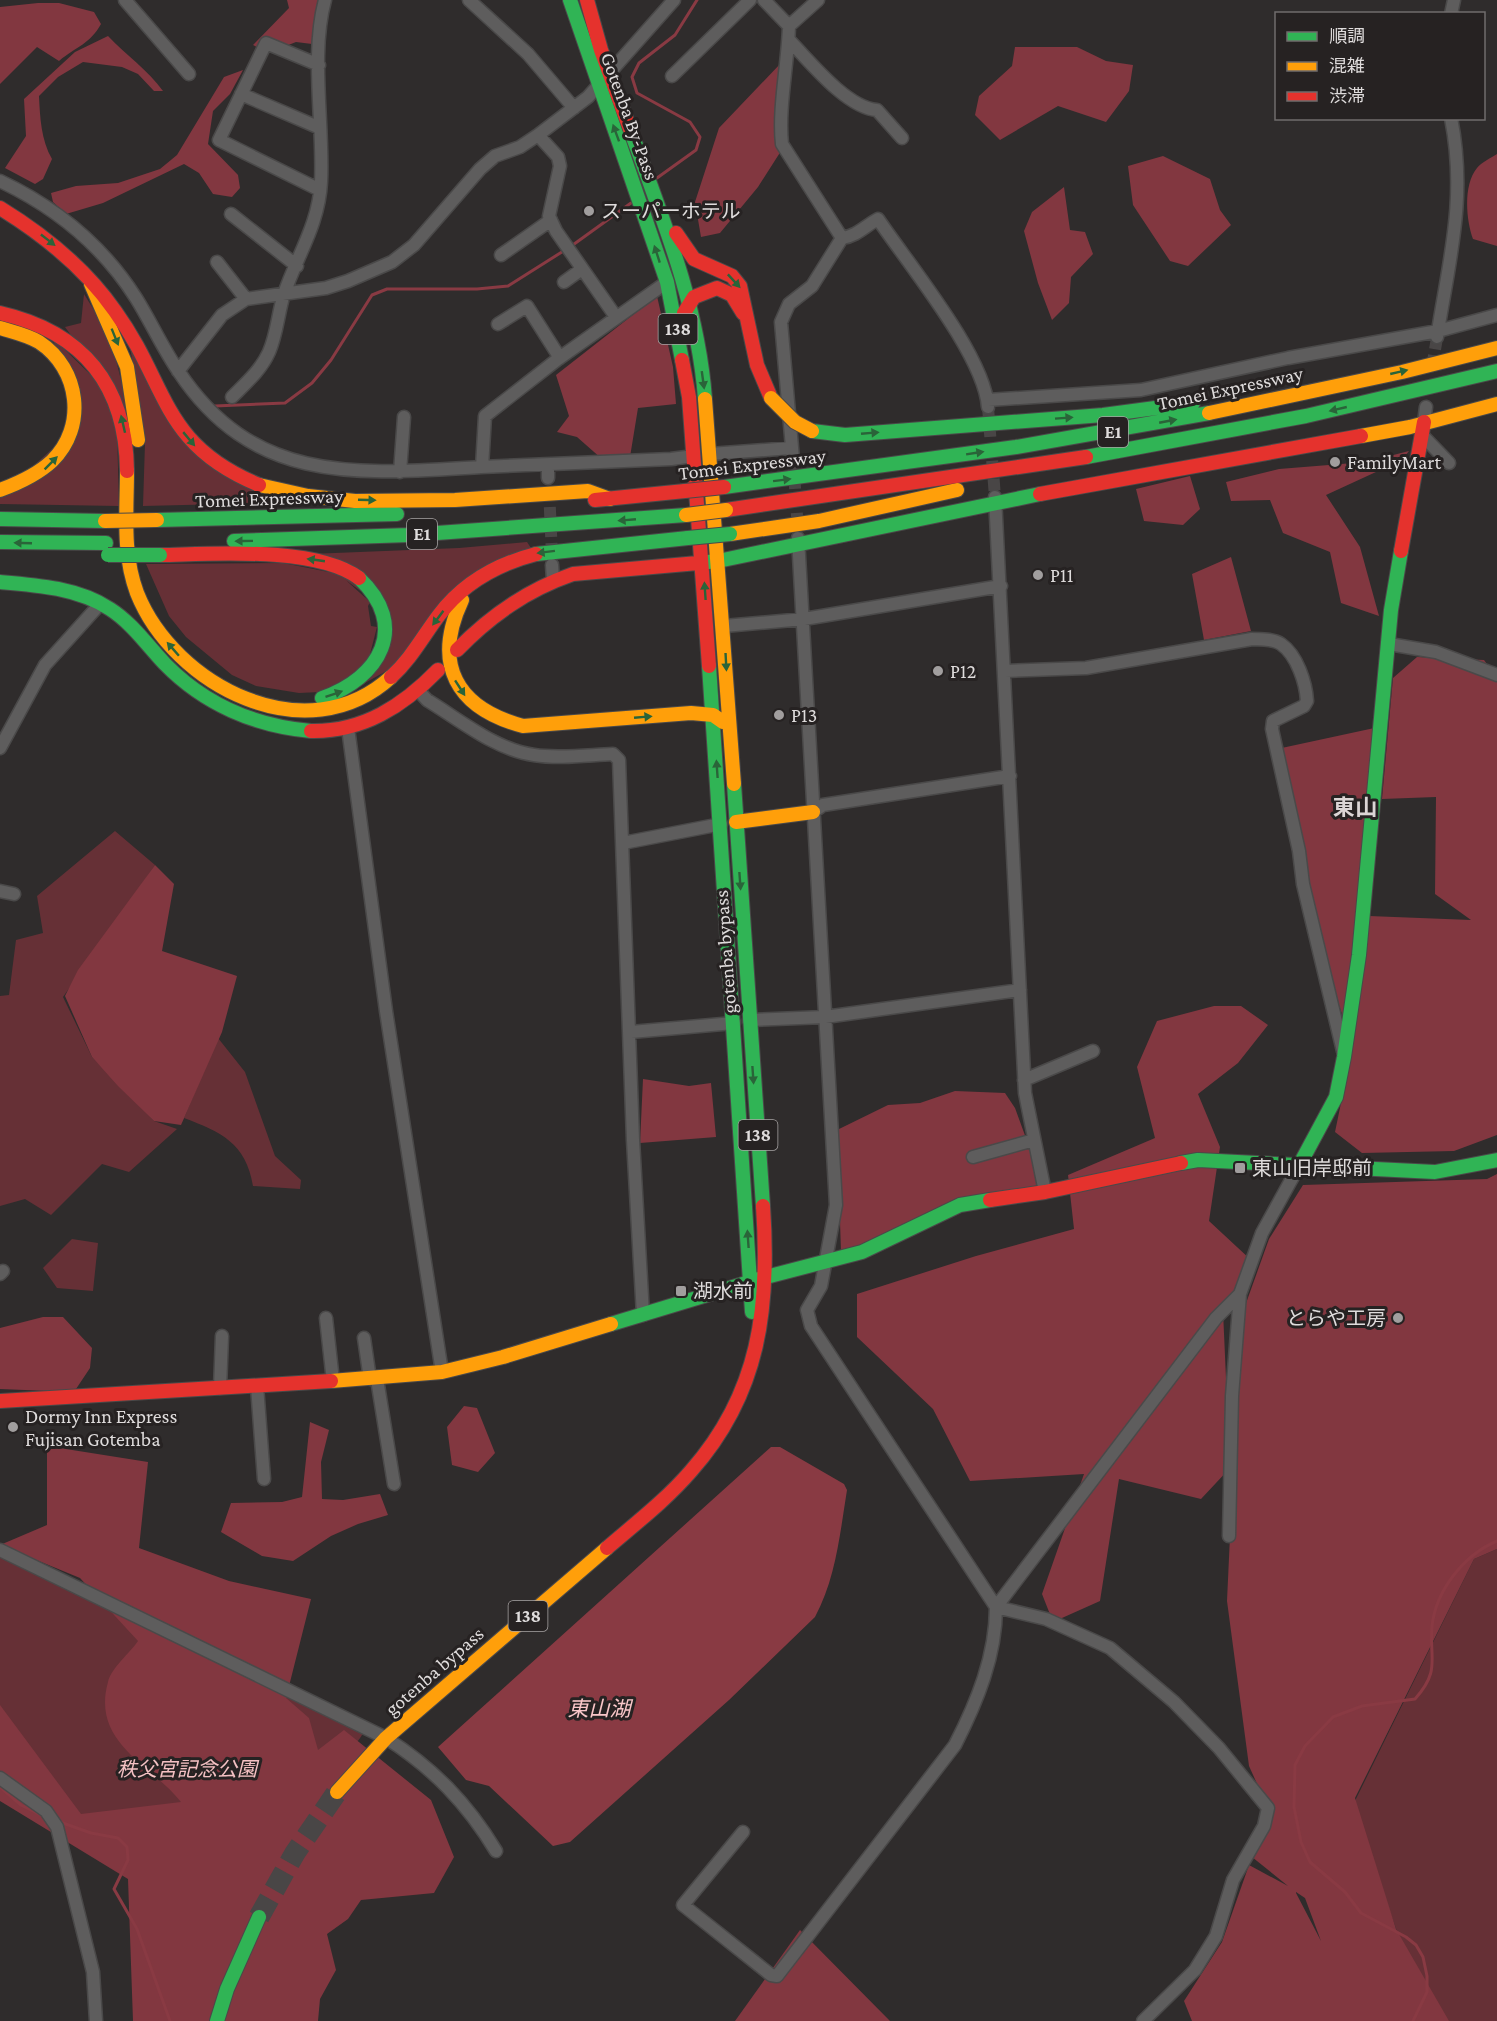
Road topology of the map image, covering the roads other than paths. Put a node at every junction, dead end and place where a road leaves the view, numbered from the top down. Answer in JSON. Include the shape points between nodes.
{"nodes":[{"id":1,"x":325,"y":0,"type":"edge"},
{"id":2,"x":469,"y":0,"type":"edge"},
{"id":3,"x":570,"y":0,"type":"edge"},
{"id":4,"x":587,"y":0,"type":"edge"},
{"id":5,"x":674,"y":0,"type":"edge"},
{"id":6,"x":750,"y":0,"type":"edge"},
{"id":7,"x":765,"y":0,"type":"edge"},
{"id":8,"x":818,"y":0,"type":"edge"},
{"id":9,"x":130,"y":1,"type":"edge"},
{"id":10,"x":789,"y":26,"type":"junction"},
{"id":11,"x":789,"y":40,"type":"junction"},
{"id":12,"x":320,"y":65,"type":"junction"},
{"id":13,"x":189,"y":74,"type":"dead end"},
{"id":14,"x":610,"y":74,"type":"junction"},
{"id":15,"x":672,"y":76,"type":"dead end"},
{"id":16,"x":599,"y":87,"type":"junction"},
{"id":17,"x":241,"y":94,"type":"junction"},
{"id":18,"x":574,"y":108,"type":"junction"},
{"id":19,"x":1451,"y":120,"type":"edge"},
{"id":20,"x":320,"y":128,"type":"junction"},
{"id":21,"x":538,"y":135,"type":"junction"},
{"id":22,"x":902,"y":138,"type":"dead end"},
{"id":23,"x":0,"y":181,"type":"edge"},
{"id":24,"x":320,"y":190,"type":"junction"},
{"id":25,"x":654,"y":196,"type":"junction"},
{"id":26,"x":0,"y":208,"type":"edge"},
{"id":27,"x":231,"y":214,"type":"dead end"},
{"id":28,"x":551,"y":220,"type":"junction"},
{"id":29,"x":842,"y":238,"type":"junction"},
{"id":30,"x":501,"y":255,"type":"dead end"},
{"id":31,"x":217,"y":262,"type":"dead end"},
{"id":32,"x":297,"y":266,"type":"junction"},
{"id":33,"x":582,"y":269,"type":"junction"},
{"id":34,"x":564,"y":282,"type":"dead end"},
{"id":35,"x":667,"y":282,"type":"junction"},
{"id":36,"x":91,"y":284,"type":"junction"},
{"id":37,"x":285,"y":293,"type":"junction"},
{"id":38,"x":246,"y":299,"type":"junction"},
{"id":39,"x":689,"y":302,"type":"junction"},
{"id":40,"x":0,"y":313,"type":"edge"},
{"id":41,"x":1497,"y":315,"type":"edge"},
{"id":42,"x":616,"y":317,"type":"junction"},
{"id":43,"x":498,"y":324,"type":"dead end"},
{"id":44,"x":0,"y":328,"type":"edge"},
{"id":45,"x":750,"y":334,"type":"junction"},
{"id":46,"x":1438,"y":334,"type":"junction"},
{"id":47,"x":1497,"y":348,"type":"edge"},
{"id":48,"x":560,"y":358,"type":"junction"},
{"id":49,"x":178,"y":371,"type":"junction"},
{"id":50,"x":1497,"y":371,"type":"edge"},
{"id":51,"x":1362,"y":380,"type":"junction"},
{"id":52,"x":232,"y":397,"type":"dead end"},
{"id":53,"x":689,"y":397,"type":"junction"},
{"id":54,"x":1497,"y":404,"type":"edge"},
{"id":55,"x":1426,"y":407,"type":"dead end"},
{"id":56,"x":404,"y":417,"type":"dead end"},
{"id":57,"x":1423,"y":428,"type":"junction"},
{"id":58,"x":710,"y":454,"type":"junction"},
{"id":59,"x":1108,"y":455,"type":"junction"},
{"id":60,"x":694,"y":456,"type":"junction"},
{"id":61,"x":1449,"y":463,"type":"dead end"},
{"id":62,"x":548,"y":465,"type":"junction"},
{"id":63,"x":482,"y":467,"type":"junction"},
{"id":64,"x":400,"y":472,"type":"junction"},
{"id":65,"x":548,"y":478,"type":"tunnel mouth"},
{"id":66,"x":0,"y":490,"type":"edge"},
{"id":67,"x":610,"y":499,"type":"junction"},
{"id":68,"x":995,"y":500,"type":"junction"},
{"id":69,"x":0,"y":519,"type":"edge"},
{"id":70,"x":798,"y":541,"type":"junction"},
{"id":71,"x":0,"y":542,"type":"edge"},
{"id":72,"x":158,"y":549,"type":"junction"},
{"id":73,"x":718,"y":561,"type":"junction"},
{"id":74,"x":702,"y":564,"type":"junction"},
{"id":75,"x":552,"y":565,"type":"tunnel mouth"},
{"id":76,"x":480,"y":579,"type":"junction"},
{"id":77,"x":553,"y":580,"type":"junction"},
{"id":78,"x":0,"y":582,"type":"edge"},
{"id":79,"x":1001,"y":586,"type":"junction"},
{"id":80,"x":100,"y":604,"type":"junction"},
{"id":81,"x":804,"y":619,"type":"junction"},
{"id":82,"x":724,"y":626,"type":"junction"},
{"id":83,"x":1389,"y":644,"type":"junction"},
{"id":84,"x":457,"y":650,"type":"dead end"},
{"id":85,"x":438,"y":670,"type":"dead end"},
{"id":86,"x":1005,"y":671,"type":"junction"},
{"id":87,"x":1497,"y":675,"type":"edge"},
{"id":88,"x":417,"y":690,"type":"junction"},
{"id":89,"x":711,"y":691,"type":"junction"},
{"id":90,"x":691,"y":713,"type":"junction"},
{"id":91,"x":712,"y":715,"type":"junction"},
{"id":92,"x":348,"y":728,"type":"junction"},
{"id":93,"x":729,"y":728,"type":"junction"},
{"id":94,"x":0,"y":748,"type":"edge"},
{"id":95,"x":1010,"y":776,"type":"junction"},
{"id":96,"x":813,"y":812,"type":"junction"},
{"id":97,"x":736,"y":822,"type":"junction"},
{"id":98,"x":721,"y":824,"type":"junction"},
{"id":99,"x":623,"y":843,"type":"junction"},
{"id":100,"x":0,"y":891,"type":"edge"},
{"id":101,"x":14,"y":894,"type":"dead end"},
{"id":102,"x":1020,"y":990,"type":"junction"},
{"id":103,"x":825,"y":1017,"type":"junction"},
{"id":104,"x":749,"y":1020,"type":"junction"},
{"id":105,"x":734,"y":1023,"type":"junction"},
{"id":106,"x":631,"y":1032,"type":"junction"},
{"id":107,"x":1093,"y":1051,"type":"dead end"},
{"id":108,"x":1344,"y":1057,"type":"junction"},
{"id":109,"x":1024,"y":1080,"type":"junction"},
{"id":110,"x":1034,"y":1140,"type":"junction"},
{"id":111,"x":973,"y":1157,"type":"dead end"},
{"id":112,"x":1497,"y":1160,"type":"edge"},
{"id":113,"x":1300,"y":1164,"type":"junction"},
{"id":114,"x":1045,"y":1192,"type":"junction"},
{"id":115,"x":827,"y":1262,"type":"junction"},
{"id":116,"x":766,"y":1276,"type":"junction"},
{"id":117,"x":751,"y":1281,"type":"junction"},
{"id":118,"x":1240,"y":1294,"type":"junction"},
{"id":119,"x":644,"y":1315,"type":"junction"},
{"id":120,"x":326,"y":1318,"type":"dead end"},
{"id":121,"x":222,"y":1336,"type":"dead end"},
{"id":122,"x":364,"y":1338,"type":"dead end"},
{"id":123,"x":442,"y":1372,"type":"junction"},
{"id":124,"x":374,"y":1379,"type":"junction"},
{"id":125,"x":333,"y":1381,"type":"junction"},
{"id":126,"x":257,"y":1386,"type":"junction"},
{"id":127,"x":220,"y":1388,"type":"junction"},
{"id":128,"x":0,"y":1401,"type":"edge"},
{"id":129,"x":718,"y":1439,"type":"junction"},
{"id":130,"x":264,"y":1479,"type":"dead end"},
{"id":131,"x":394,"y":1484,"type":"dead end"},
{"id":132,"x":1229,"y":1536,"type":"dead end"},
{"id":133,"x":0,"y":1550,"type":"edge"},
{"id":134,"x":996,"y":1607,"type":"junction"},
{"id":135,"x":386,"y":1738,"type":"junction"},
{"id":136,"x":0,"y":1778,"type":"edge"},
{"id":137,"x":337,"y":1792,"type":"tunnel mouth"},
{"id":138,"x":743,"y":1832,"type":"dead end"},
{"id":139,"x":496,"y":1851,"type":"dead end"},
{"id":140,"x":259,"y":1917,"type":"tunnel mouth"},
{"id":141,"x":96,"y":2021,"type":"edge"},
{"id":142,"x":217,"y":2021,"type":"edge"},
{"id":143,"x":1143,"y":2021,"type":"edge"}],
"edges":[{"from":1,"to":12,"type":"street"},
{"from":2,"to":18,"type":"street","via":[[528,54]]},
{"from":3,"to":16,"type":"main road","name":"Gotenba By-Pass","number":"138"},
{"from":4,"to":14,"type":"main road","name":"Gotenba By-Pass","number":"138"},
{"from":5,"to":14,"type":"street"},
{"from":6,"to":15,"type":"street"},
{"from":7,"to":10,"type":"street"},
{"from":8,"to":10,"type":"street"},
{"from":9,"to":13,"type":"street"},
{"from":10,"to":11,"type":"street"},
{"from":11,"to":22,"type":"street","via":[[834,86],[865,110],[877,110]]},
{"from":11,"to":29,"type":"street","via":[[782,144]]},
{"from":12,"to":17,"type":"street","via":[[266,43]]},
{"from":12,"to":20,"type":"street"},
{"from":14,"to":16,"type":"street"},
{"from":14,"to":25,"type":"main road","name":"Gotenba By-Pass","number":"138"},
{"from":16,"to":18,"type":"street"},
{"from":35,"to":16,"type":"main road","name":"Gotenba By-Pass","number":"138","one_way":true},
{"from":17,"to":20,"type":"street"},
{"from":17,"to":24,"type":"street","via":[[219,140]]},
{"from":18,"to":21,"type":"street"},
{"from":19,"to":46,"type":"street","via":[[1459,189],[1449,279]]},
{"from":20,"to":24,"type":"street"},
{"from":21,"to":28,"type":"street","via":[[558,157],[560,166]]},
{"from":21,"to":37,"type":"street","via":[[495,156],[480,168],[414,245],[392,262],[348,281]]},
{"from":23,"to":49,"type":"street","via":[[45,205],[105,257],[137,299]]},
{"from":24,"to":32,"type":"street","via":[[313,226]]},
{"from":25,"to":39,"type":"main road","name":"Gotenba By-Pass","number":"138"},
{"from":25,"to":45,"type":"main road","one_way":true,"via":[[689,254],[736,280],[742,291]]},
{"from":26,"to":36,"type":"main road","one_way":true,"via":[[56,247]]},
{"from":27,"to":32,"type":"street"},
{"from":28,"to":30,"type":"street"},
{"from":28,"to":33,"type":"street"},
{"from":29,"to":46,"type":"street","via":[[855,237],[878,219],[973,360],[988,404],[1141,390],[1288,358]]},
{"from":29,"to":58,"type":"street","via":[[812,286],[789,304],[781,322],[792,454]]},
{"from":31,"to":38,"type":"street"},
{"from":32,"to":37,"type":"street"},
{"from":33,"to":34,"type":"street"},
{"from":33,"to":42,"type":"street"},
{"from":35,"to":42,"type":"street"},
{"from":35,"to":53,"type":"main road","name":"Gotenba By-Pass","number":"138"},
{"from":36,"to":67,"type":"main road","one_way":true,"via":[[127,328],[176,423],[202,453],[248,482],[287,493],[368,500],[588,491]]},
{"from":36,"to":72,"type":"main road","one_way":true,"via":[[130,382],[138,440],[137,532],[144,572],[159,610],[174,632],[196,656],[228,679],[261,693],[293,699],[321,698],[345,690],[369,672],[380,654],[385,622],[377,599],[363,581],[332,563]]},
{"from":37,"to":38,"type":"street"},
{"from":37,"to":52,"type":"street","via":[[270,351],[253,377]]},
{"from":38,"to":49,"type":"street","via":[[222,315]]},
{"from":39,"to":45,"type":"main road","via":[[710,288],[728,292],[739,304]]},
{"from":39,"to":53,"type":"main road","via":[[683,317],[689,356]]},
{"from":39,"to":58,"type":"main road","name":"Gotenba By-Pass","number":"138","one_way":true,"via":[[704,381]]},
{"from":76,"to":40,"type":"main road","one_way":true,"via":[[455,597],[388,680],[346,705],[314,711],[281,709],[221,688],[193,669],[170,646],[145,610],[135,587],[125,530],[124,429],[113,393],[103,376],[81,350],[54,330]]},
{"from":41,"to":46,"type":"street"},
{"from":42,"to":48,"type":"street"},
{"from":43,"to":48,"type":"street","via":[[528,306]]},
{"from":66,"to":44,"type":"main road","one_way":true,"via":[[35,476],[54,461],[68,441],[75,410],[70,381],[57,359],[35,339]]},
{"from":45,"to":51,"type":"main road","one_way":true,"bridge":true,"via":[[771,398],[795,422],[812,431],[845,435],[1103,415]]},
{"from":51,"to":47,"type":"main road","name":"Tomei Expressway","number":"E1","one_way":true},
{"from":48,"to":63,"type":"street","via":[[485,416]]},
{"from":49,"to":64,"type":"street","via":[[211,414],[267,451],[352,472]]},
{"from":50,"to":59,"type":"main road","number":"E1","one_way":true,"via":[[1242,430]]},
{"from":67,"to":51,"type":"main road","name":"Tomei Expressway","number":"E1","one_way":true,"bridge":true,"via":[[822,476],[1104,433]]},
{"from":53,"to":60,"type":"main road","name":"Gotenba By-Pass","number":"138"},
{"from":54,"to":57,"type":"main road"},
{"from":55,"to":57,"type":"street"},
{"from":56,"to":64,"type":"street"},
{"from":57,"to":61,"type":"street"},
{"from":57,"to":68,"type":"main road","via":[[1398,429]]},
{"from":57,"to":83,"type":"main road","via":[[1401,545]]},
{"from":58,"to":73,"type":"main road","name":"gotenba bypass","number":"138"},
{"from":59,"to":72,"type":"main road","number":"E1","one_way":true,"bridge":true,"via":[[686,515]]},
{"from":59,"to":76,"type":"main road","one_way":true,"bridge":true,"via":[[819,521],[538,553],[505,564]]},
{"from":60,"to":62,"type":"street"},
{"from":60,"to":74,"type":"main road","name":"gotenba bypass","number":"138"},
{"from":62,"to":63,"type":"street"},
{"from":62,"to":65,"type":"street"},
{"from":63,"to":64,"type":"street"},
{"from":67,"to":69,"type":"main road","name":"Tomei Expressway","number":"E1","bridge":true,"via":[[398,514],[105,521]]},
{"from":68,"to":70,"type":"main road"},
{"from":68,"to":79,"type":"street"},
{"from":70,"to":73,"type":"main road"},
{"from":70,"to":81,"type":"street"},
{"from":72,"to":71,"type":"main road","number":"E1","one_way":true},
{"from":73,"to":74,"type":"main road"},
{"from":73,"to":82,"type":"main road","name":"gotenba bypass","number":"138"},
{"from":74,"to":77,"type":"main road","via":[[594,571]]},
{"from":89,"to":74,"type":"main road","name":"gotenba bypass","number":"138","one_way":true},
{"from":75,"to":77,"type":"street"},
{"from":76,"to":90,"type":"main road","one_way":true,"via":[[455,612],[448,647],[454,679],[471,704],[487,716],[523,726]]},
{"from":77,"to":84,"type":"main road","via":[[496,612]]},
{"from":78,"to":80,"type":"main road","via":[[63,590]]},
{"from":79,"to":81,"type":"street"},
{"from":79,"to":86,"type":"street"},
{"from":80,"to":92,"type":"main road","via":[[123,618],[189,686],[230,712],[281,729],[312,732]]},
{"from":80,"to":94,"type":"street","via":[[45,665]]},
{"from":81,"to":82,"type":"street"},
{"from":81,"to":96,"type":"street"},
{"from":82,"to":93,"type":"main road","name":"gotenba bypass","number":"138","one_way":true},
{"from":83,"to":87,"type":"street","via":[[1436,652]]},
{"from":83,"to":108,"type":"main road","via":[[1359,955]]},
{"from":85,"to":88,"type":"main road"},
{"from":86,"to":95,"type":"street"},
{"from":86,"to":108,"type":"street","via":[[1086,668],[1252,639],[1279,642],[1286,648],[1301,672],[1307,701],[1273,721],[1272,729]]},
{"from":88,"to":92,"type":"main road","via":[[384,714]]},
{"from":88,"to":99,"type":"street","via":[[427,700],[519,752],[536,756],[613,754],[619,760]]},
{"from":89,"to":90,"type":"main road","via":[[704,705]]},
{"from":89,"to":91,"type":"main road","name":"gotenba bypass","number":"138"},
{"from":90,"to":91,"type":"main road"},
{"from":91,"to":93,"type":"main road"},
{"from":98,"to":91,"type":"main road","name":"gotenba bypass","number":"138","one_way":true},
{"from":92,"to":123,"type":"street","via":[[386,1011]]},
{"from":93,"to":97,"type":"main road","name":"gotenba bypass","number":"138"},
{"from":95,"to":96,"type":"street","via":[[823,806]]},
{"from":95,"to":102,"type":"street"},
{"from":96,"to":97,"type":"main road"},
{"from":96,"to":103,"type":"street"},
{"from":97,"to":104,"type":"main road","name":"gotenba bypass","number":"138","one_way":true},
{"from":98,"to":99,"type":"street"},
{"from":98,"to":105,"type":"main road","name":"gotenba bypass","number":"138"},
{"from":99,"to":106,"type":"street"},
{"from":100,"to":101,"type":"street"},
{"from":102,"to":103,"type":"street"},
{"from":102,"to":109,"type":"street"},
{"from":103,"to":104,"type":"street"},
{"from":103,"to":115,"type":"street","via":[[836,1205]]},
{"from":104,"to":116,"type":"main road","name":"gotenba bypass","number":"138","one_way":true},
{"from":105,"to":106,"type":"street"},
{"from":117,"to":105,"type":"main road","name":"gotenba bypass","number":"138","one_way":true},
{"from":106,"to":119,"type":"street"},
{"from":107,"to":109,"type":"street"},
{"from":108,"to":113,"type":"main road","via":[[1336,1097]]},
{"from":109,"to":110,"type":"street"},
{"from":110,"to":111,"type":"street"},
{"from":110,"to":114,"type":"street"},
{"from":112,"to":113,"type":"main road","via":[[1435,1172]]},
{"from":113,"to":114,"type":"main road","via":[[1198,1160]]},
{"from":113,"to":118,"type":"street","via":[[1262,1233]]},
{"from":114,"to":115,"type":"main road","via":[[960,1205],[862,1252]]},
{"from":115,"to":116,"type":"main road"},
{"from":115,"to":134,"type":"street","via":[[821,1286],[807,1310],[810,1326]]},
{"from":116,"to":117,"type":"main road"},
{"from":116,"to":129,"type":"main road","name":"gotenba bypass","number":"138","via":[[753,1368]]},
{"from":117,"to":119,"type":"main road"},
{"from":117,"to":129,"type":"main road","name":"gotenba bypass","number":"138","via":[[748,1353],[737,1397]]},
{"from":118,"to":132,"type":"street","via":[[1232,1396]]},
{"from":118,"to":134,"type":"street","via":[[1216,1318]]},
{"from":119,"to":123,"type":"main road"},
{"from":120,"to":125,"type":"street"},
{"from":121,"to":127,"type":"street"},
{"from":122,"to":124,"type":"street"},
{"from":123,"to":124,"type":"main road"},
{"from":124,"to":125,"type":"main road"},
{"from":124,"to":131,"type":"street"},
{"from":125,"to":126,"type":"main road"},
{"from":126,"to":127,"type":"main road"},
{"from":126,"to":130,"type":"street"},
{"from":127,"to":128,"type":"main road"},
{"from":129,"to":135,"type":"main road","name":"gotenba bypass","number":"138","via":[[664,1500]]},
{"from":133,"to":135,"type":"street"},
{"from":134,"to":138,"type":"street","via":[[996,1633],[977,1698],[955,1745],[777,1976],[683,1905]]},
{"from":134,"to":143,"type":"street","via":[[1046,1619],[1110,1648],[1174,1702],[1219,1748],[1268,1808],[1264,1826],[1233,1881],[1216,1936],[1195,1970]]},
{"from":135,"to":137,"type":"main road","name":"gotenba bypass","number":"138"},
{"from":135,"to":139,"type":"street","via":[[421,1762],[462,1800]]},
{"from":136,"to":141,"type":"street","via":[[46,1811],[57,1827],[93,1972]]},
{"from":140,"to":142,"type":"main road"}]}
